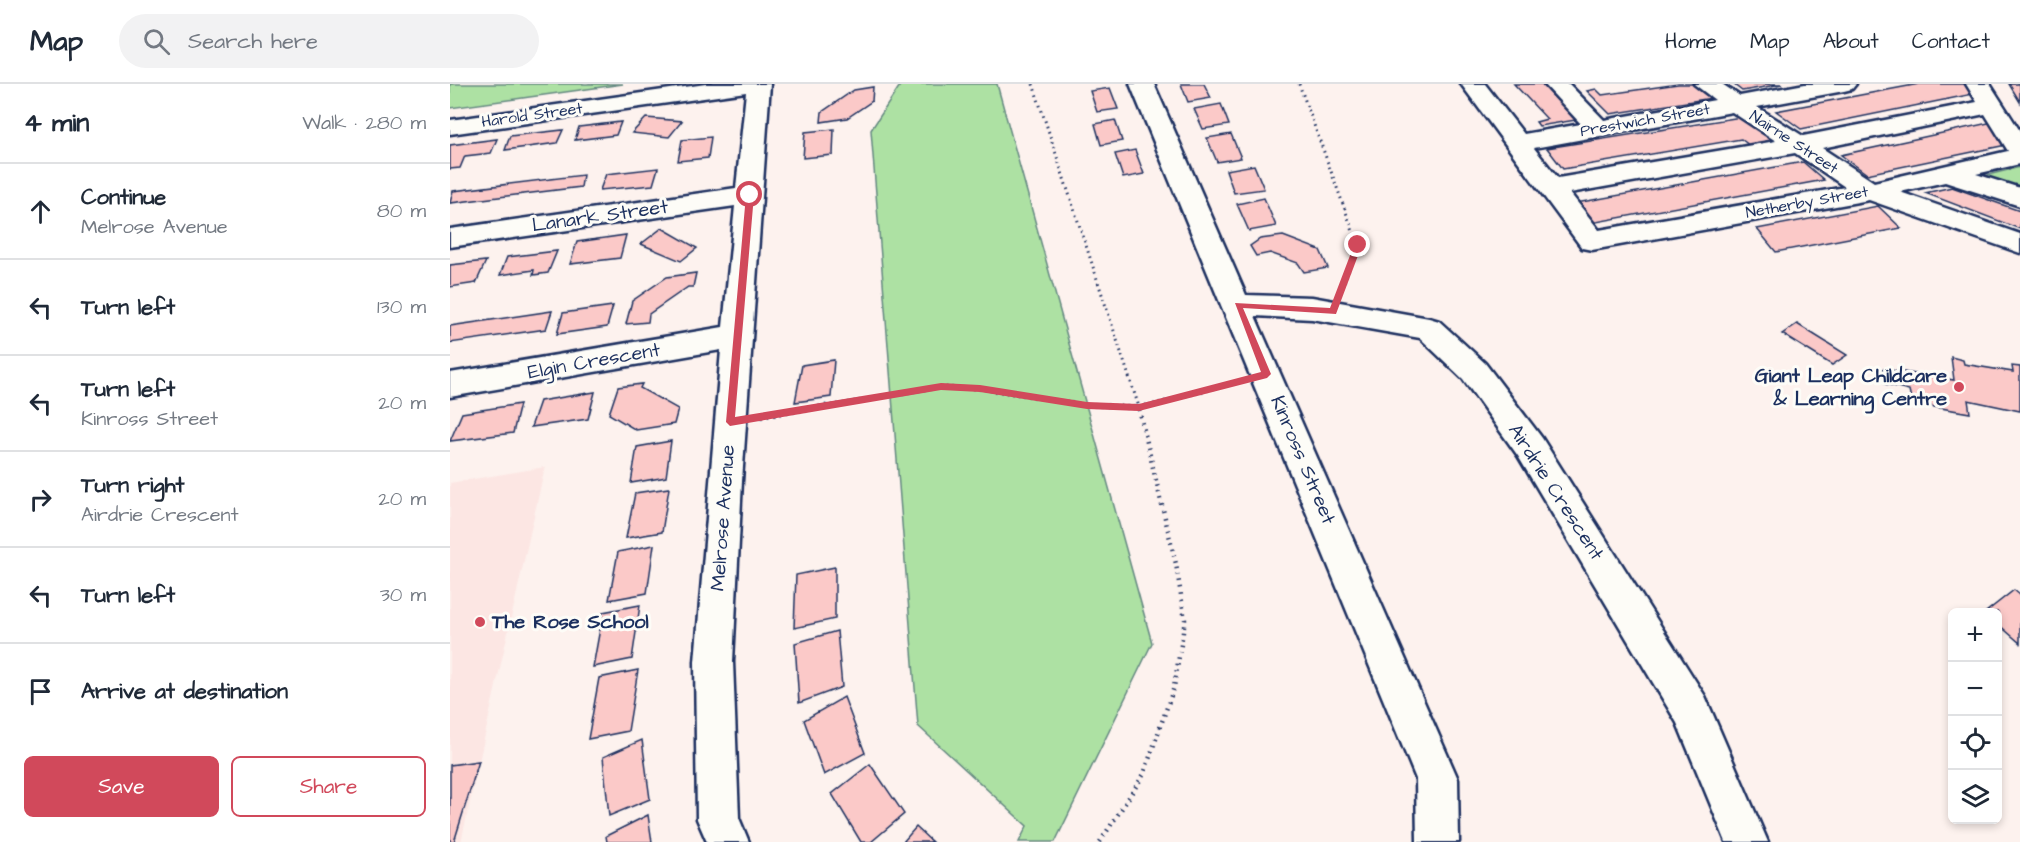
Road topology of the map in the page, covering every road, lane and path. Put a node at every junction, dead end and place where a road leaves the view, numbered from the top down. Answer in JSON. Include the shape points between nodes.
{"nodes":[{"id":1,"x":757,"y":84,"type":"edge"},
{"id":2,"x":1033,"y":84,"type":"edge"},
{"id":3,"x":1142,"y":84,"type":"edge"},
{"id":4,"x":1299,"y":84,"type":"edge"},
{"id":5,"x":1473,"y":84,"type":"edge"},
{"id":6,"x":1584,"y":84,"type":"edge"},
{"id":7,"x":1706,"y":84,"type":"edge"},
{"id":8,"x":1844,"y":84,"type":"edge"},
{"id":9,"x":1978,"y":84,"type":"edge"},
{"id":10,"x":1558,"y":86,"type":"edge"},
{"id":11,"x":715,"y":87,"type":"edge"},
{"id":12,"x":1736,"y":105,"type":"junction"},
{"id":13,"x":1991,"y":106,"type":"junction"},
{"id":14,"x":450,"y":127,"type":"edge"},
{"id":15,"x":1599,"y":129,"type":"junction"},
{"id":16,"x":1517,"y":142,"type":"junction"},
{"id":17,"x":1799,"y":145,"type":"junction"},
{"id":18,"x":2020,"y":150,"type":"edge"},
{"id":19,"x":2020,"y":156,"type":"edge"},
{"id":20,"x":1948,"y":174,"type":"junction"},
{"id":21,"x":1551,"y":188,"type":"junction"},
{"id":22,"x":1870,"y":190,"type":"junction"},
{"id":23,"x":750,"y":195,"type":"junction"},
{"id":24,"x":2020,"y":197,"type":"edge"},
{"id":25,"x":450,"y":238,"type":"edge"},
{"id":26,"x":2020,"y":244,"type":"edge"},
{"id":27,"x":1238,"y":305,"type":"junction"},
{"id":28,"x":1333,"y":312,"type":"junction"},
{"id":29,"x":738,"y":336,"type":"junction"},
{"id":30,"x":1267,"y":374,"type":"junction"},
{"id":31,"x":450,"y":386,"type":"edge"},
{"id":32,"x":1139,"y":408,"type":"junction"},
{"id":33,"x":730,"y":422,"type":"junction"},
{"id":34,"x":728,"y":842,"type":"edge"},
{"id":35,"x":1100,"y":842,"type":"edge"},
{"id":36,"x":1438,"y":842,"type":"edge"},
{"id":37,"x":1747,"y":842,"type":"edge"}],
"edges":[{"from":1,"to":11,"type":"street","name":"Harold Street"},
{"from":1,"to":23,"type":"street","name":"Melrose Avenue"},
{"from":2,"to":32,"type":"path"},
{"from":3,"to":27,"type":"street","name":"Kinross Street"},
{"from":4,"to":28,"type":"path","via":[[1358,245]]},
{"from":5,"to":16,"type":"street"},
{"from":6,"to":10,"type":"street"},
{"from":7,"to":12,"type":"street","name":"Nairne Street"},
{"from":8,"to":12,"type":"street","name":"Prestwich Street"},
{"from":9,"to":13,"type":"street"},
{"from":10,"to":15,"type":"street"},
{"from":11,"to":14,"type":"street","name":"Harold Street"},
{"from":12,"to":15,"type":"street","name":"Prestwich Street"},
{"from":12,"to":17,"type":"street","name":"Nairne Street"},
{"from":13,"to":17,"type":"street"},
{"from":13,"to":18,"type":"street"},
{"from":15,"to":16,"type":"street","name":"Prestwich Street"},
{"from":16,"to":21,"type":"street"},
{"from":17,"to":21,"type":"street"},
{"from":17,"to":22,"type":"street","name":"Nairne Street"},
{"from":19,"to":20,"type":"street","name":"Netherby Street"},
{"from":20,"to":22,"type":"street","name":"Netherby Street"},
{"from":20,"to":24,"type":"street"},
{"from":21,"to":22,"type":"street","name":"Netherby Street","via":[[1592,241]]},
{"from":22,"to":26,"type":"street","name":"Nairne Street"},
{"from":23,"to":25,"type":"street","name":"Lanark Street"},
{"from":23,"to":29,"type":"street","name":"Melrose Avenue"},
{"from":27,"to":28,"type":"street","name":"Airdrie Crescent"},
{"from":27,"to":30,"type":"street","name":"Kinross Street"},
{"from":28,"to":37,"type":"street","name":"Airdrie Crescent","via":[[1429,329],[1474,371],[1530,447],[1691,710]]},
{"from":29,"to":31,"type":"street","name":"Elgin Crescent"},
{"from":29,"to":33,"type":"street","name":"Melrose Avenue"},
{"from":30,"to":32,"type":"path"},
{"from":30,"to":36,"type":"street","name":"Kinross Street","via":[[1437,778]]},
{"from":32,"to":33,"type":"path","via":[[941,387]]},
{"from":32,"to":35,"type":"path","via":[[1176,564],[1185,620],[1174,687],[1144,774]]},
{"from":33,"to":34,"type":"street","name":"Melrose Avenue","via":[[714,662],[718,819]]}]}
